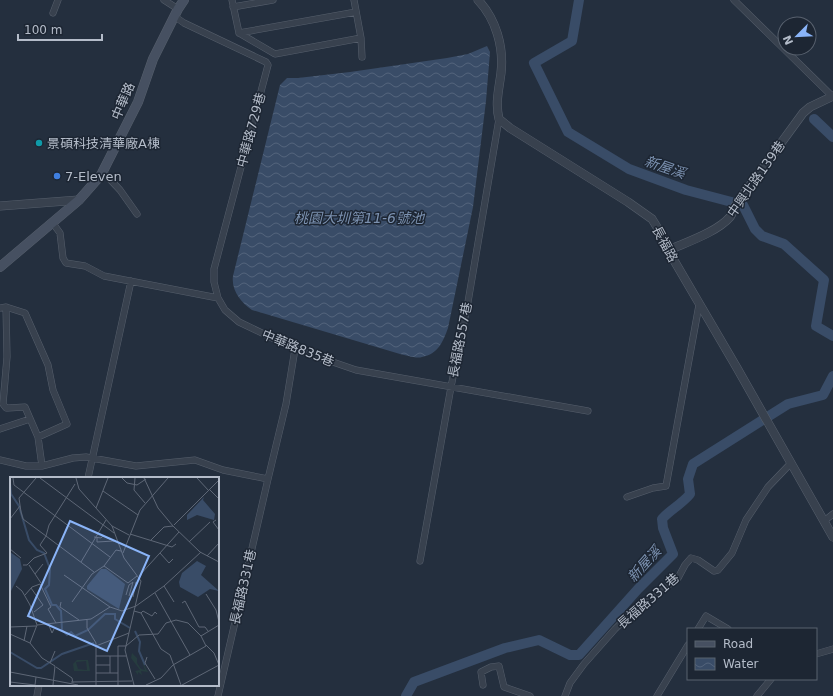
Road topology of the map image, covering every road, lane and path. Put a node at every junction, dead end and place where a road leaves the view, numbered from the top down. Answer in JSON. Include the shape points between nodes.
{"nodes":[{"id":1,"x":58,"y":0,"type":"edge"},
{"id":2,"x":164,"y":0,"type":"edge"},
{"id":3,"x":184,"y":0,"type":"edge"},
{"id":4,"x":232,"y":0,"type":"edge"},
{"id":5,"x":273,"y":0,"type":"edge"},
{"id":6,"x":354,"y":0,"type":"edge"},
{"id":7,"x":478,"y":0,"type":"edge"},
{"id":8,"x":734,"y":0,"type":"edge"},
{"id":9,"x":233,"y":7,"type":"junction"},
{"id":10,"x":176,"y":12,"type":"junction"},
{"id":11,"x":356,"y":12,"type":"junction"},
{"id":12,"x":53,"y":13,"type":"dead end"},
{"id":13,"x":239,"y":33,"type":"junction"},
{"id":14,"x":361,"y":38,"type":"junction"},
{"id":15,"x":362,"y":57,"type":"dead end"},
{"id":16,"x":833,"y":96,"type":"edge"},
{"id":17,"x":499,"y":119,"type":"junction"},
{"id":18,"x":102,"y":171,"type":"junction"},
{"id":19,"x":79,"y":200,"type":"junction"},
{"id":20,"x":0,"y":206,"type":"edge"},
{"id":21,"x":137,"y":214,"type":"dead end"},
{"id":22,"x":52,"y":222,"type":"junction"},
{"id":23,"x":669,"y":250,"type":"junction"},
{"id":24,"x":0,"y":267,"type":"edge"},
{"id":25,"x":131,"y":281,"type":"junction"},
{"id":26,"x":218,"y":298,"type":"junction"},
{"id":27,"x":699,"y":305,"type":"junction"},
{"id":28,"x":3,"y":307,"type":"edge"},
{"id":29,"x":295,"y":349,"type":"junction"},
{"id":30,"x":451,"y":387,"type":"junction"},
{"id":31,"x":588,"y":411,"type":"dead end"},
{"id":32,"x":30,"y":419,"type":"junction"},
{"id":33,"x":0,"y":429,"type":"edge"},
{"id":34,"x":38,"y":437,"type":"junction"},
{"id":35,"x":92,"y":458,"type":"junction"},
{"id":36,"x":0,"y":460,"type":"edge"},
{"id":37,"x":791,"y":463,"type":"junction"},
{"id":38,"x":42,"y":466,"type":"junction"},
{"id":39,"x":88,"y":477,"type":"edge"},
{"id":40,"x":268,"y":479,"type":"junction"},
{"id":41,"x":627,"y":497,"type":"dead end"},
{"id":42,"x":833,"y":514,"type":"edge"},
{"id":43,"x":824,"y":521,"type":"junction"},
{"id":44,"x":833,"y":537,"type":"edge"},
{"id":45,"x":420,"y":561,"type":"dead end"},
{"id":46,"x":699,"y":628,"type":"edge"},
{"id":47,"x":726,"y":628,"type":"edge"},
{"id":48,"x":687,"y":647,"type":"edge"},
{"id":49,"x":833,"y":649,"type":"edge"},
{"id":50,"x":817,"y":654,"type":"edge"},
{"id":51,"x":770,"y":680,"type":"edge"},
{"id":52,"x":483,"y":685,"type":"dead end"},
{"id":53,"x":39,"y":686,"type":"edge"},
{"id":54,"x":37,"y":696,"type":"edge"},
{"id":55,"x":218,"y":696,"type":"edge"},
{"id":56,"x":530,"y":696,"type":"edge"},
{"id":57,"x":564,"y":696,"type":"edge"},
{"id":58,"x":657,"y":696,"type":"edge"},
{"id":59,"x":757,"y":696,"type":"edge"}],
"edges":[{"from":1,"to":12,"type":"street"},
{"from":2,"to":10,"type":"street"},
{"from":3,"to":10,"type":"main road","name":"中華路"},
{"from":4,"to":9,"type":"street"},
{"from":5,"to":9,"type":"street"},
{"from":6,"to":11,"type":"street"},
{"from":7,"to":17,"type":"street","via":[[492,18],[502,56],[497,104]]},
{"from":8,"to":16,"type":"street"},
{"from":9,"to":13,"type":"street"},
{"from":10,"to":18,"type":"main road","name":"中華路","via":[[153,59],[138,102]]},
{"from":10,"to":26,"type":"street","name":"中華路729巷","via":[[184,23],[268,65],[214,269]]},
{"from":11,"to":13,"type":"street"},
{"from":11,"to":14,"type":"street"},
{"from":13,"to":14,"type":"street","via":[[275,54]]},
{"from":14,"to":15,"type":"street"},
{"from":16,"to":23,"type":"street","name":"中興北路139巷","via":[[803,113],[735,206],[730,217],[710,231]]},
{"from":17,"to":23,"type":"street","name":"長福路","via":[[647,216],[656,226]]},
{"from":17,"to":30,"type":"street","name":"長福路557巷"},
{"from":18,"to":19,"type":"main road","name":"中華路"},
{"from":18,"to":21,"type":"street"},
{"from":19,"to":20,"type":"street"},
{"from":19,"to":22,"type":"main road","name":"中華路"},
{"from":22,"to":24,"type":"main road","name":"中華路"},
{"from":22,"to":25,"type":"street","via":[[60,232],[66,263],[85,266],[104,276]]},
{"from":23,"to":27,"type":"street","name":"長福路"},
{"from":25,"to":26,"type":"street"},
{"from":25,"to":35,"type":"street"},
{"from":26,"to":29,"type":"street","name":"中華路835巷","via":[[225,310],[239,322]]},
{"from":27,"to":37,"type":"street","name":"長福路"},
{"from":27,"to":41,"type":"street","via":[[666,486]]},
{"from":28,"to":32,"type":"street","via":[[7,357],[3,404],[6,408],[25,407]]},
{"from":28,"to":34,"type":"street","via":[[25,313],[48,365],[53,390],[67,424]]},
{"from":29,"to":30,"type":"street","name":"中華路835巷","via":[[361,372]]},
{"from":29,"to":40,"type":"street","name":"長福路331巷","via":[[286,404]]},
{"from":30,"to":31,"type":"street","name":"中華路835巷"},
{"from":30,"to":45,"type":"street","name":"長福路557巷"},
{"from":32,"to":33,"type":"street"},
{"from":32,"to":34,"type":"street"},
{"from":34,"to":38,"type":"street"},
{"from":35,"to":38,"type":"street","via":[[72,458]]},
{"from":35,"to":39,"type":"street"},
{"from":35,"to":40,"type":"street","via":[[136,466],[195,460],[223,470]]},
{"from":36,"to":38,"type":"street","via":[[26,466]]},
{"from":37,"to":43,"type":"street","name":"長福路"},
{"from":37,"to":57,"type":"street","name":"長福路331巷","via":[[768,487],[746,520],[732,553],[718,570],[714,571],[691,558],[678,578],[630,614],[615,630],[581,668]]},
{"from":40,"to":55,"type":"street","name":"長福路331巷"},
{"from":42,"to":43,"type":"street"},
{"from":43,"to":44,"type":"street","name":"長福路"},
{"from":46,"to":47,"type":"street","via":[[706,616]]},
{"from":48,"to":58,"type":"street"},
{"from":49,"to":50,"type":"street"},
{"from":51,"to":59,"type":"street"},
{"from":52,"to":56,"type":"street","via":[[481,672],[499,666],[504,687]]},
{"from":53,"to":54,"type":"street"}]}
